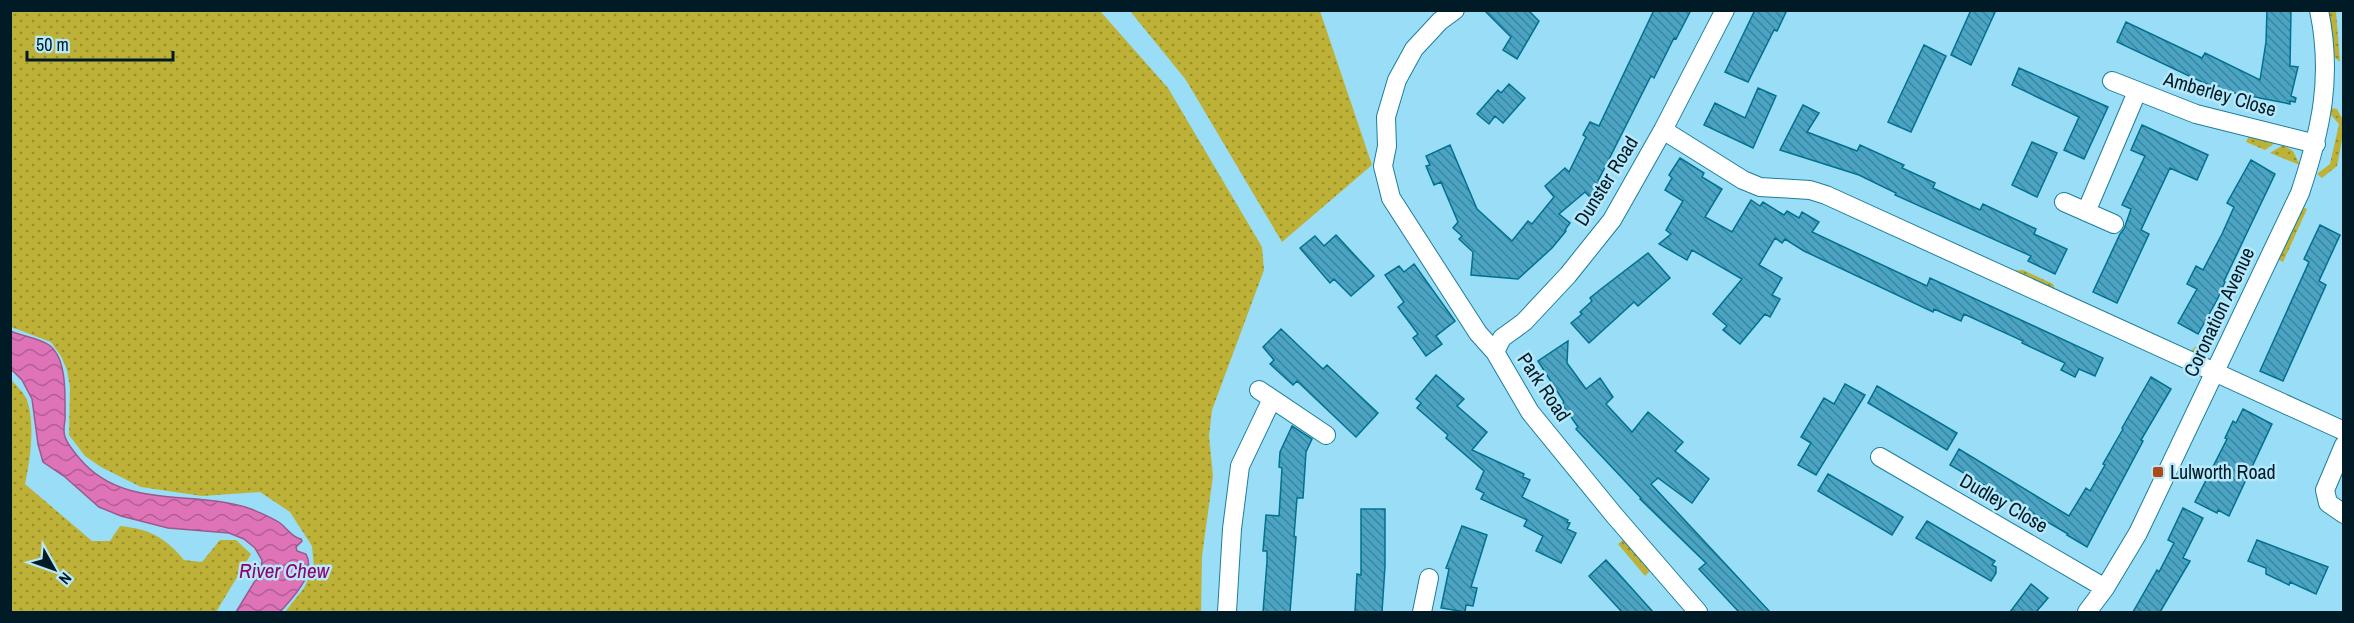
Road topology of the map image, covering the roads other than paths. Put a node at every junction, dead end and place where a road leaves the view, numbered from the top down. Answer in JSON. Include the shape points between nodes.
{"nodes":[{"id":1,"x":1455,"y":10,"type":"edge"},
{"id":2,"x":1725,"y":10,"type":"edge"},
{"id":3,"x":2319,"y":10,"type":"edge"},
{"id":4,"x":2112,"y":81,"type":"dead end"},
{"id":5,"x":2137,"y":92,"type":"junction"},
{"id":6,"x":1663,"y":130,"type":"junction"},
{"id":7,"x":2316,"y":144,"type":"junction"},
{"id":8,"x":2064,"y":202,"type":"dead end"},
{"id":9,"x":2086,"y":212,"type":"junction"},
{"id":10,"x":2114,"y":224,"type":"dead end"},
{"id":11,"x":1495,"y":352,"type":"junction"},
{"id":12,"x":2215,"y":374,"type":"junction"},
{"id":13,"x":2343,"y":431,"type":"edge"},
{"id":14,"x":1326,"y":435,"type":"dead end"},
{"id":15,"x":2343,"y":445,"type":"edge"},
{"id":16,"x":1880,"y":457,"type":"dead end"},
{"id":17,"x":2343,"y":514,"type":"edge"},
{"id":18,"x":1430,"y":578,"type":"dead end"},
{"id":19,"x":2105,"y":588,"type":"junction"},
{"id":20,"x":1227,"y":612,"type":"edge"},
{"id":21,"x":1422,"y":612,"type":"edge"},
{"id":22,"x":1698,"y":612,"type":"edge"},
{"id":23,"x":2087,"y":612,"type":"edge"}],
"edges":[{"from":1,"to":11,"type":"street","name":"Park Road","via":[[1414,49],[1397,80],[1386,117],[1383,166],[1391,198],[1478,333]]},
{"from":2,"to":6,"type":"street","name":"Dunster Road"},
{"from":3,"to":7,"type":"street","name":"Coronation Avenue","via":[[2326,88]]},
{"from":4,"to":5,"type":"street","name":"Amberley Close"},
{"from":5,"to":7,"type":"street","name":"Amberley Close","via":[[2196,114]]},
{"from":5,"to":9,"type":"street"},
{"from":6,"to":11,"type":"street","name":"Dunster Road","via":[[1612,220],[1524,322],[1502,338]]},
{"from":6,"to":12,"type":"street","via":[[1743,180],[1760,187],[1810,190],[1826,195]]},
{"from":7,"to":12,"type":"street","name":"Coronation Avenue","via":[[2300,193]]},
{"from":8,"to":9,"type":"street"},
{"from":9,"to":10,"type":"street"},
{"from":11,"to":22,"type":"street","name":"Park Road","via":[[1530,412]]},
{"from":12,"to":13,"type":"street"},
{"from":12,"to":19,"type":"street","name":"Coronation Avenue","via":[[2138,533]]},
{"from":14,"to":20,"type":"street","via":[[1266,395],[1240,466]]},
{"from":15,"to":17,"type":"street","via":[[2325,490],[2328,503]]},
{"from":16,"to":19,"type":"street","name":"Dudley Close"},
{"from":18,"to":21,"type":"street"},
{"from":19,"to":23,"type":"street","name":"Coronation Avenue"}]}
